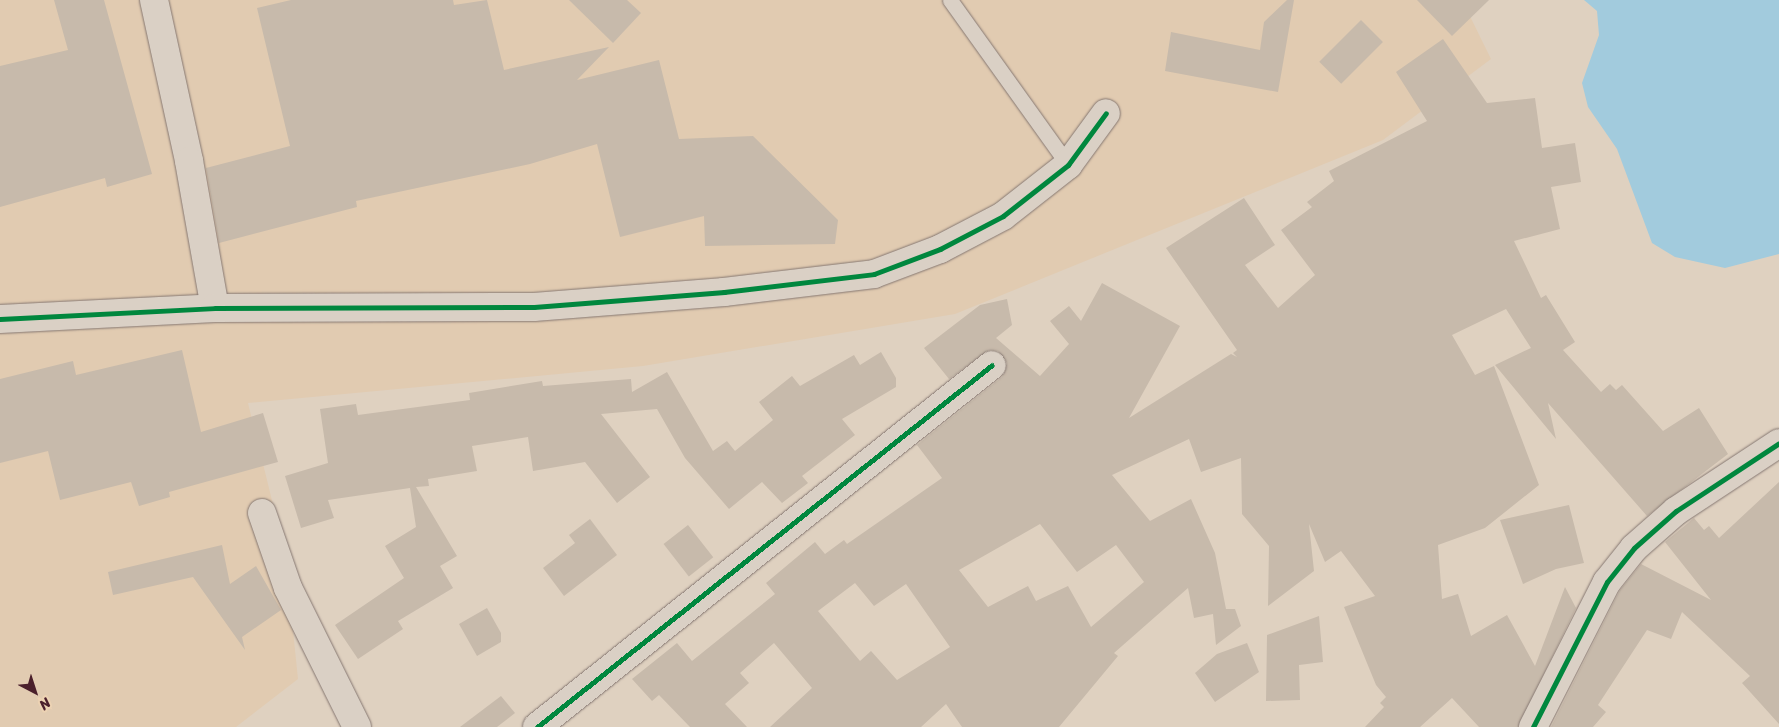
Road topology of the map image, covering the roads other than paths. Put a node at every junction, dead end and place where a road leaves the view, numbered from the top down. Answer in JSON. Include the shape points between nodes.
{"nodes":[{"id":1,"x":154,"y":0,"type":"edge"},
{"id":2,"x":950,"y":0,"type":"edge"},
{"id":3,"x":1106,"y":113,"type":"dead end"},
{"id":4,"x":1068,"y":165,"type":"junction"},
{"id":5,"x":215,"y":308,"type":"junction"},
{"id":6,"x":0,"y":319,"type":"edge"},
{"id":7,"x":992,"y":365,"type":"dead end"},
{"id":8,"x":1779,"y":443,"type":"edge"},
{"id":9,"x":262,"y":513,"type":"dead end"},
{"id":10,"x":357,"y":727,"type":"edge"},
{"id":11,"x":537,"y":727,"type":"edge"},
{"id":12,"x":1533,"y":727,"type":"edge"}],
"edges":[{"from":1,"to":5,"type":"street","via":[[189,160]]},
{"from":2,"to":4,"type":"lane"},
{"from":3,"to":4,"type":"street"},
{"from":4,"to":5,"type":"street","via":[[1004,216],[940,249],[874,274],[724,292],[534,307]]},
{"from":5,"to":6,"type":"street"},
{"from":7,"to":11,"type":"street"},
{"from":8,"to":12,"type":"street","via":[[1676,511],[1634,548],[1607,582]]},
{"from":9,"to":10,"type":"street","via":[[288,588]]}]}
